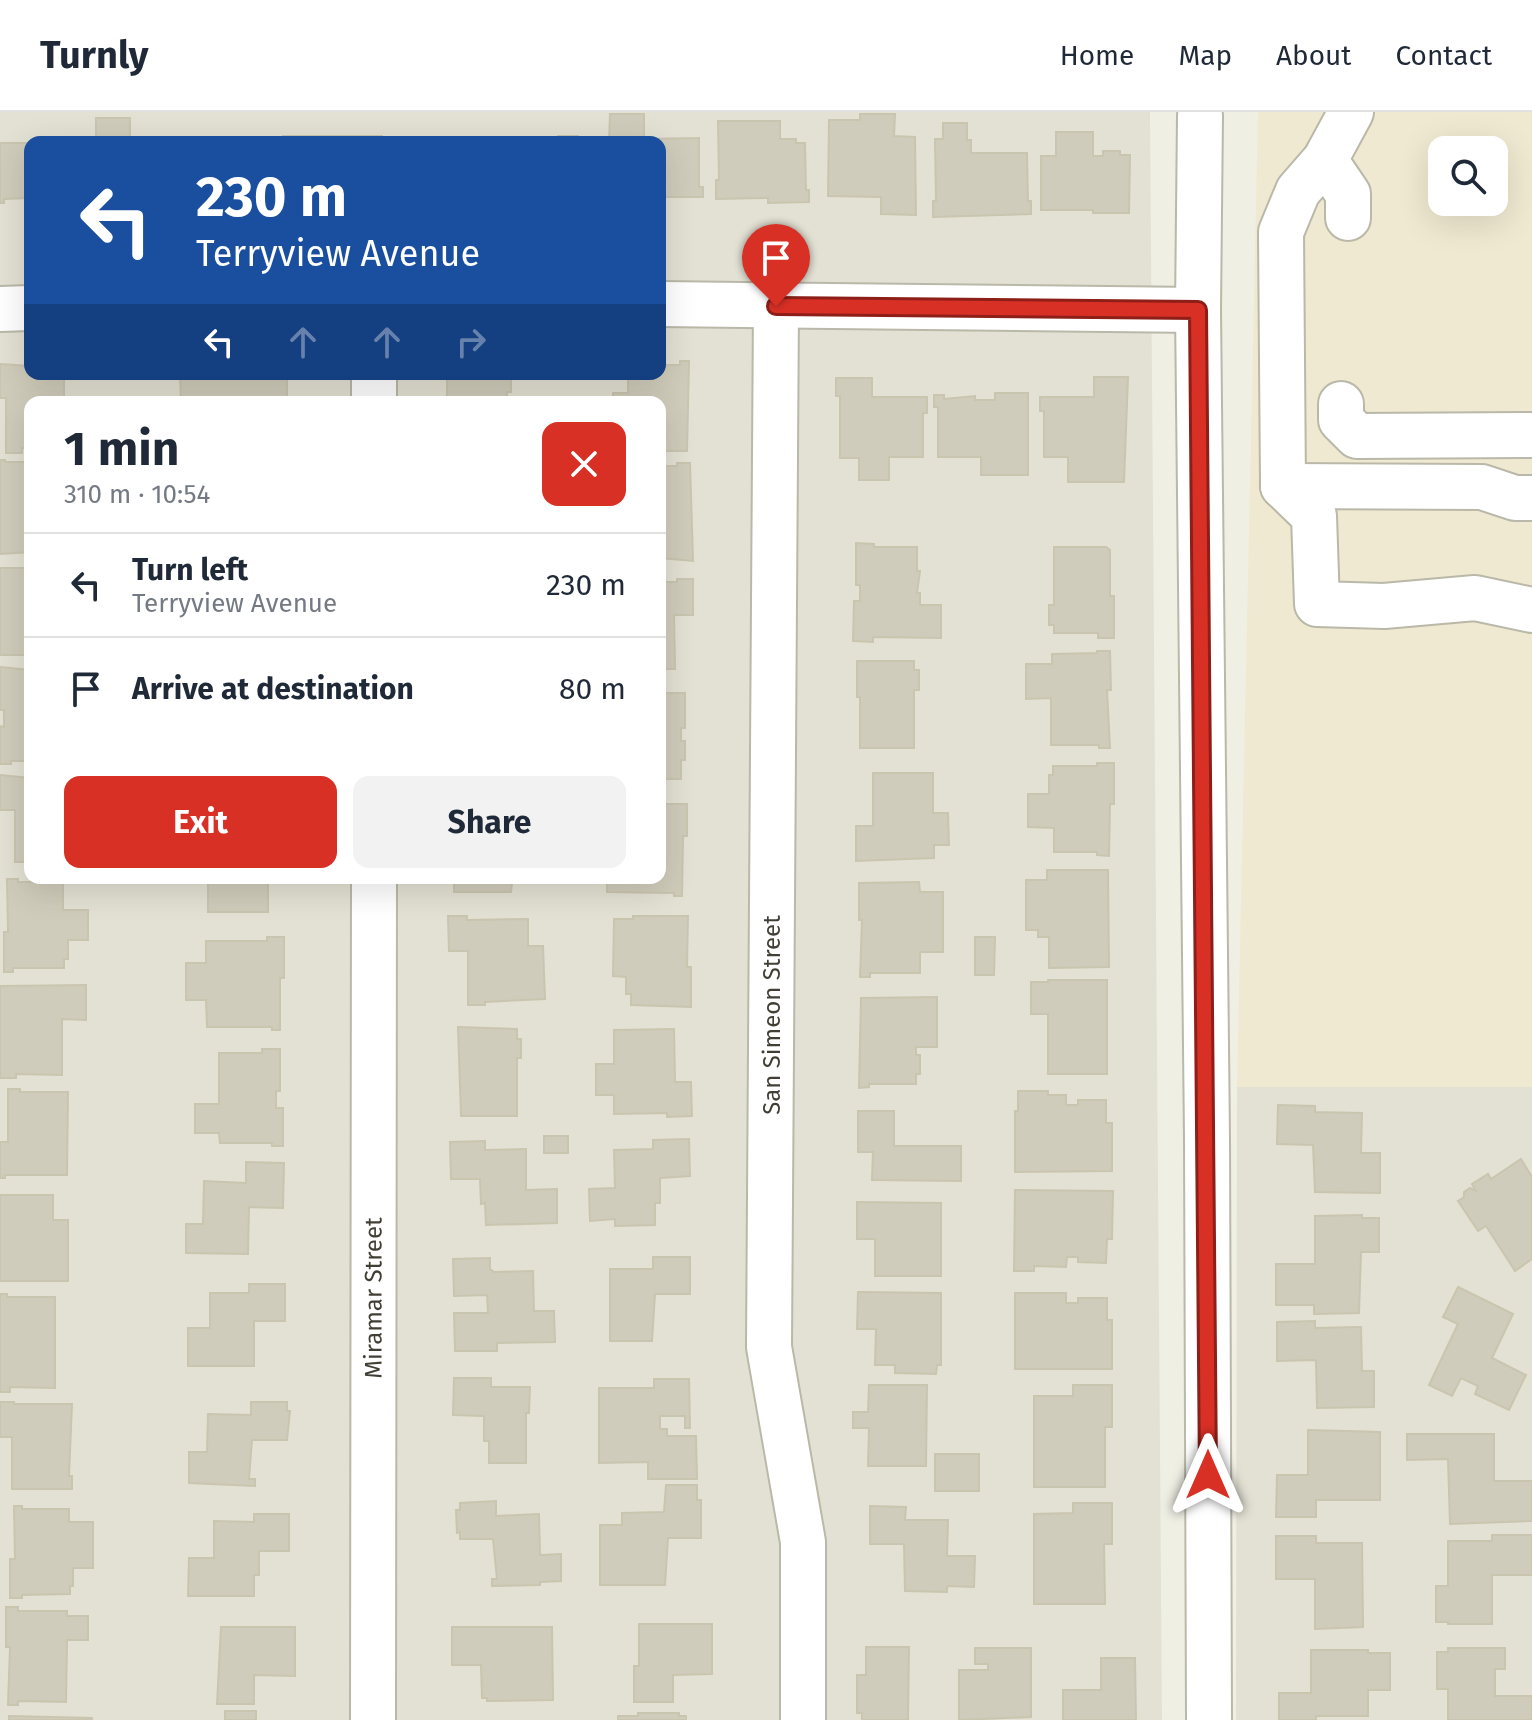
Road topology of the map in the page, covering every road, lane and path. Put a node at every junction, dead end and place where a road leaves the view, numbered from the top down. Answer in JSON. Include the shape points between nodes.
{"nodes":[{"id":1,"x":1351,"y":112,"type":"edge"},
{"id":2,"x":1200,"y":116,"type":"dead end"},
{"id":3,"x":1325,"y":160,"type":"junction"},
{"id":4,"x":1348,"y":218,"type":"dead end"},
{"id":5,"x":666,"y":304,"type":"edge"},
{"id":6,"x":776,"y":306,"type":"junction"},
{"id":7,"x":24,"y":308,"type":"edge"},
{"id":8,"x":0,"y":309,"type":"edge"},
{"id":9,"x":1198,"y":310,"type":"junction"},
{"id":10,"x":1341,"y":404,"type":"dead end"},
{"id":11,"x":1532,"y":435,"type":"edge"},
{"id":12,"x":1283,"y":486,"type":"junction"},
{"id":13,"x":1532,"y":498,"type":"edge"},
{"id":14,"x":1532,"y":610,"type":"edge"},
{"id":15,"x":374,"y":884,"type":"edge"},
{"id":16,"x":373,"y":1720,"type":"edge"},
{"id":17,"x":803,"y":1720,"type":"edge"},
{"id":18,"x":1209,"y":1720,"type":"edge"}],
"edges":[{"from":1,"to":3,"type":"street"},
{"from":2,"to":9,"type":"street"},
{"from":3,"to":4,"type":"street","via":[[1348,194]]},
{"from":3,"to":12,"type":"street","via":[[1298,191],[1281,232]]},
{"from":5,"to":6,"type":"street"},
{"from":6,"to":9,"type":"street"},
{"from":6,"to":17,"type":"street","name":"San Simeon Street","via":[[769,1347],[803,1542]]},
{"from":7,"to":8,"type":"street"},
{"from":9,"to":18,"type":"street"},
{"from":10,"to":11,"type":"street","via":[[1341,420],[1357,436]]},
{"from":12,"to":13,"type":"street","via":[[1482,487]]},
{"from":12,"to":14,"type":"street","via":[[1314,516],[1317,604],[1384,606],[1475,598]]},
{"from":15,"to":16,"type":"street","name":"Miramar Street"}]}
